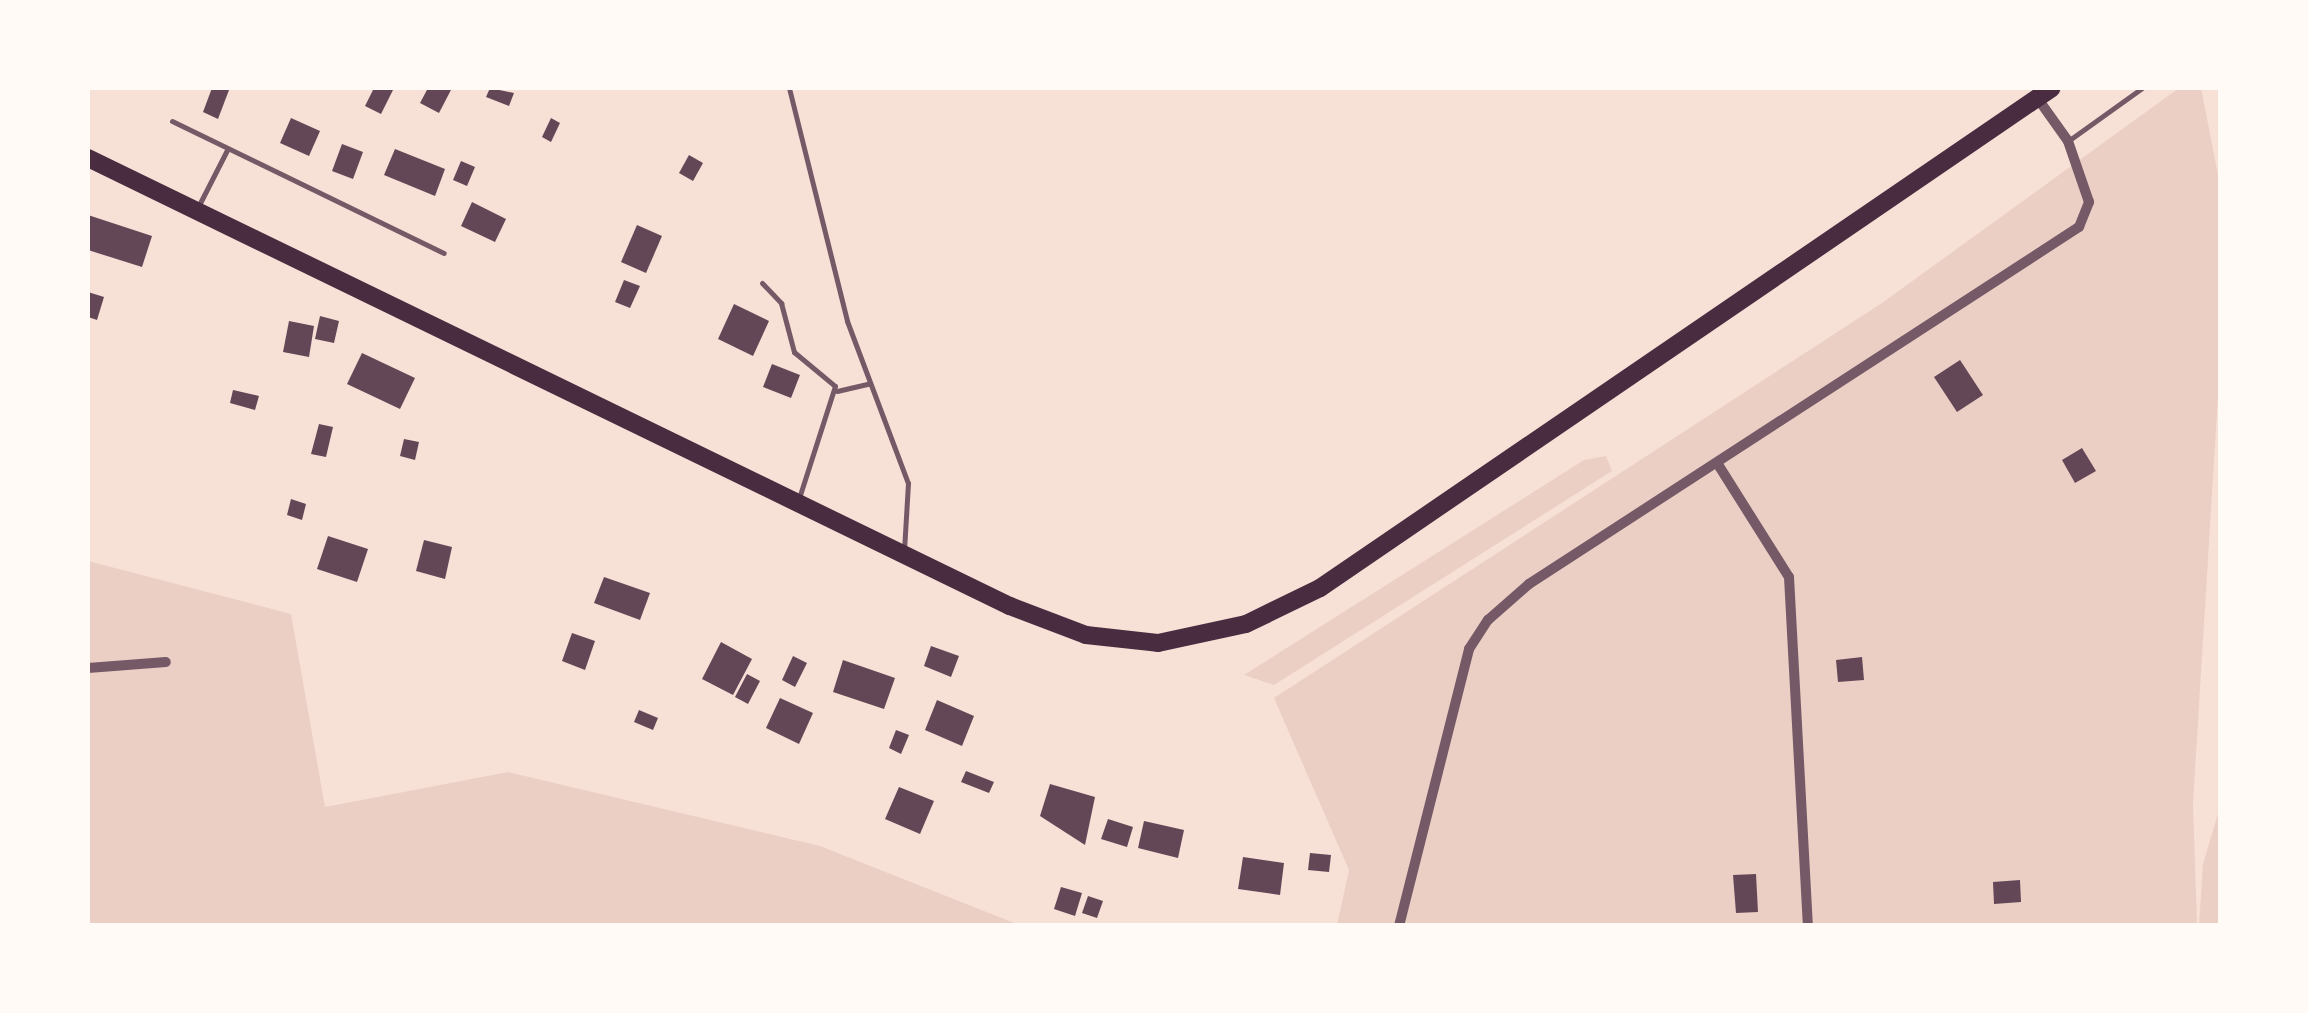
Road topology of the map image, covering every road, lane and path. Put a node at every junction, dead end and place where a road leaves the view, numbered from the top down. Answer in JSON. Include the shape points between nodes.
{"nodes":[{"id":1,"x":789,"y":88,"type":"edge"},
{"id":2,"x":2142,"y":88,"type":"edge"},
{"id":3,"x":2045,"y":94,"type":"edge"},
{"id":4,"x":172,"y":121,"type":"dead end"},
{"id":5,"x":2068,"y":141,"type":"junction"},
{"id":6,"x":228,"y":150,"type":"junction"},
{"id":7,"x":88,"y":158,"type":"edge"},
{"id":8,"x":197,"y":208,"type":"junction"},
{"id":9,"x":444,"y":254,"type":"dead end"},
{"id":10,"x":762,"y":283,"type":"dead end"},
{"id":11,"x":868,"y":384,"type":"junction"},
{"id":12,"x":836,"y":391,"type":"junction"},
{"id":13,"x":1719,"y":466,"type":"junction"},
{"id":14,"x":798,"y":500,"type":"junction"},
{"id":15,"x":903,"y":553,"type":"junction"},
{"id":16,"x":166,"y":662,"type":"dead end"},
{"id":17,"x":88,"y":668,"type":"edge"},
{"id":18,"x":1399,"y":926,"type":"edge"},
{"id":19,"x":1808,"y":926,"type":"edge"}],
"edges":[{"from":1,"to":11,"type":"lane"},
{"from":2,"to":5,"type":"lane"},
{"from":3,"to":5,"type":"street"},
{"from":3,"to":15,"type":"main road","via":[[1466,492],[1258,620],[1182,641],[1104,639]]},
{"from":4,"to":6,"type":"lane"},
{"from":5,"to":13,"type":"street","via":[[2089,202],[2079,227]]},
{"from":6,"to":8,"type":"lane"},
{"from":6,"to":9,"type":"lane"},
{"from":7,"to":8,"type":"main road"},
{"from":8,"to":14,"type":"main road"},
{"from":10,"to":12,"type":"lane","via":[[781,304],[794,352]]},
{"from":11,"to":12,"type":"lane"},
{"from":11,"to":15,"type":"lane","via":[[908,483],[912,524]]},
{"from":12,"to":14,"type":"lane"},
{"from":13,"to":18,"type":"street","via":[[1529,584],[1488,620],[1469,649]]},
{"from":13,"to":19,"type":"street","via":[[1790,577]]},
{"from":14,"to":15,"type":"main road"},
{"from":16,"to":17,"type":"street"}]}
